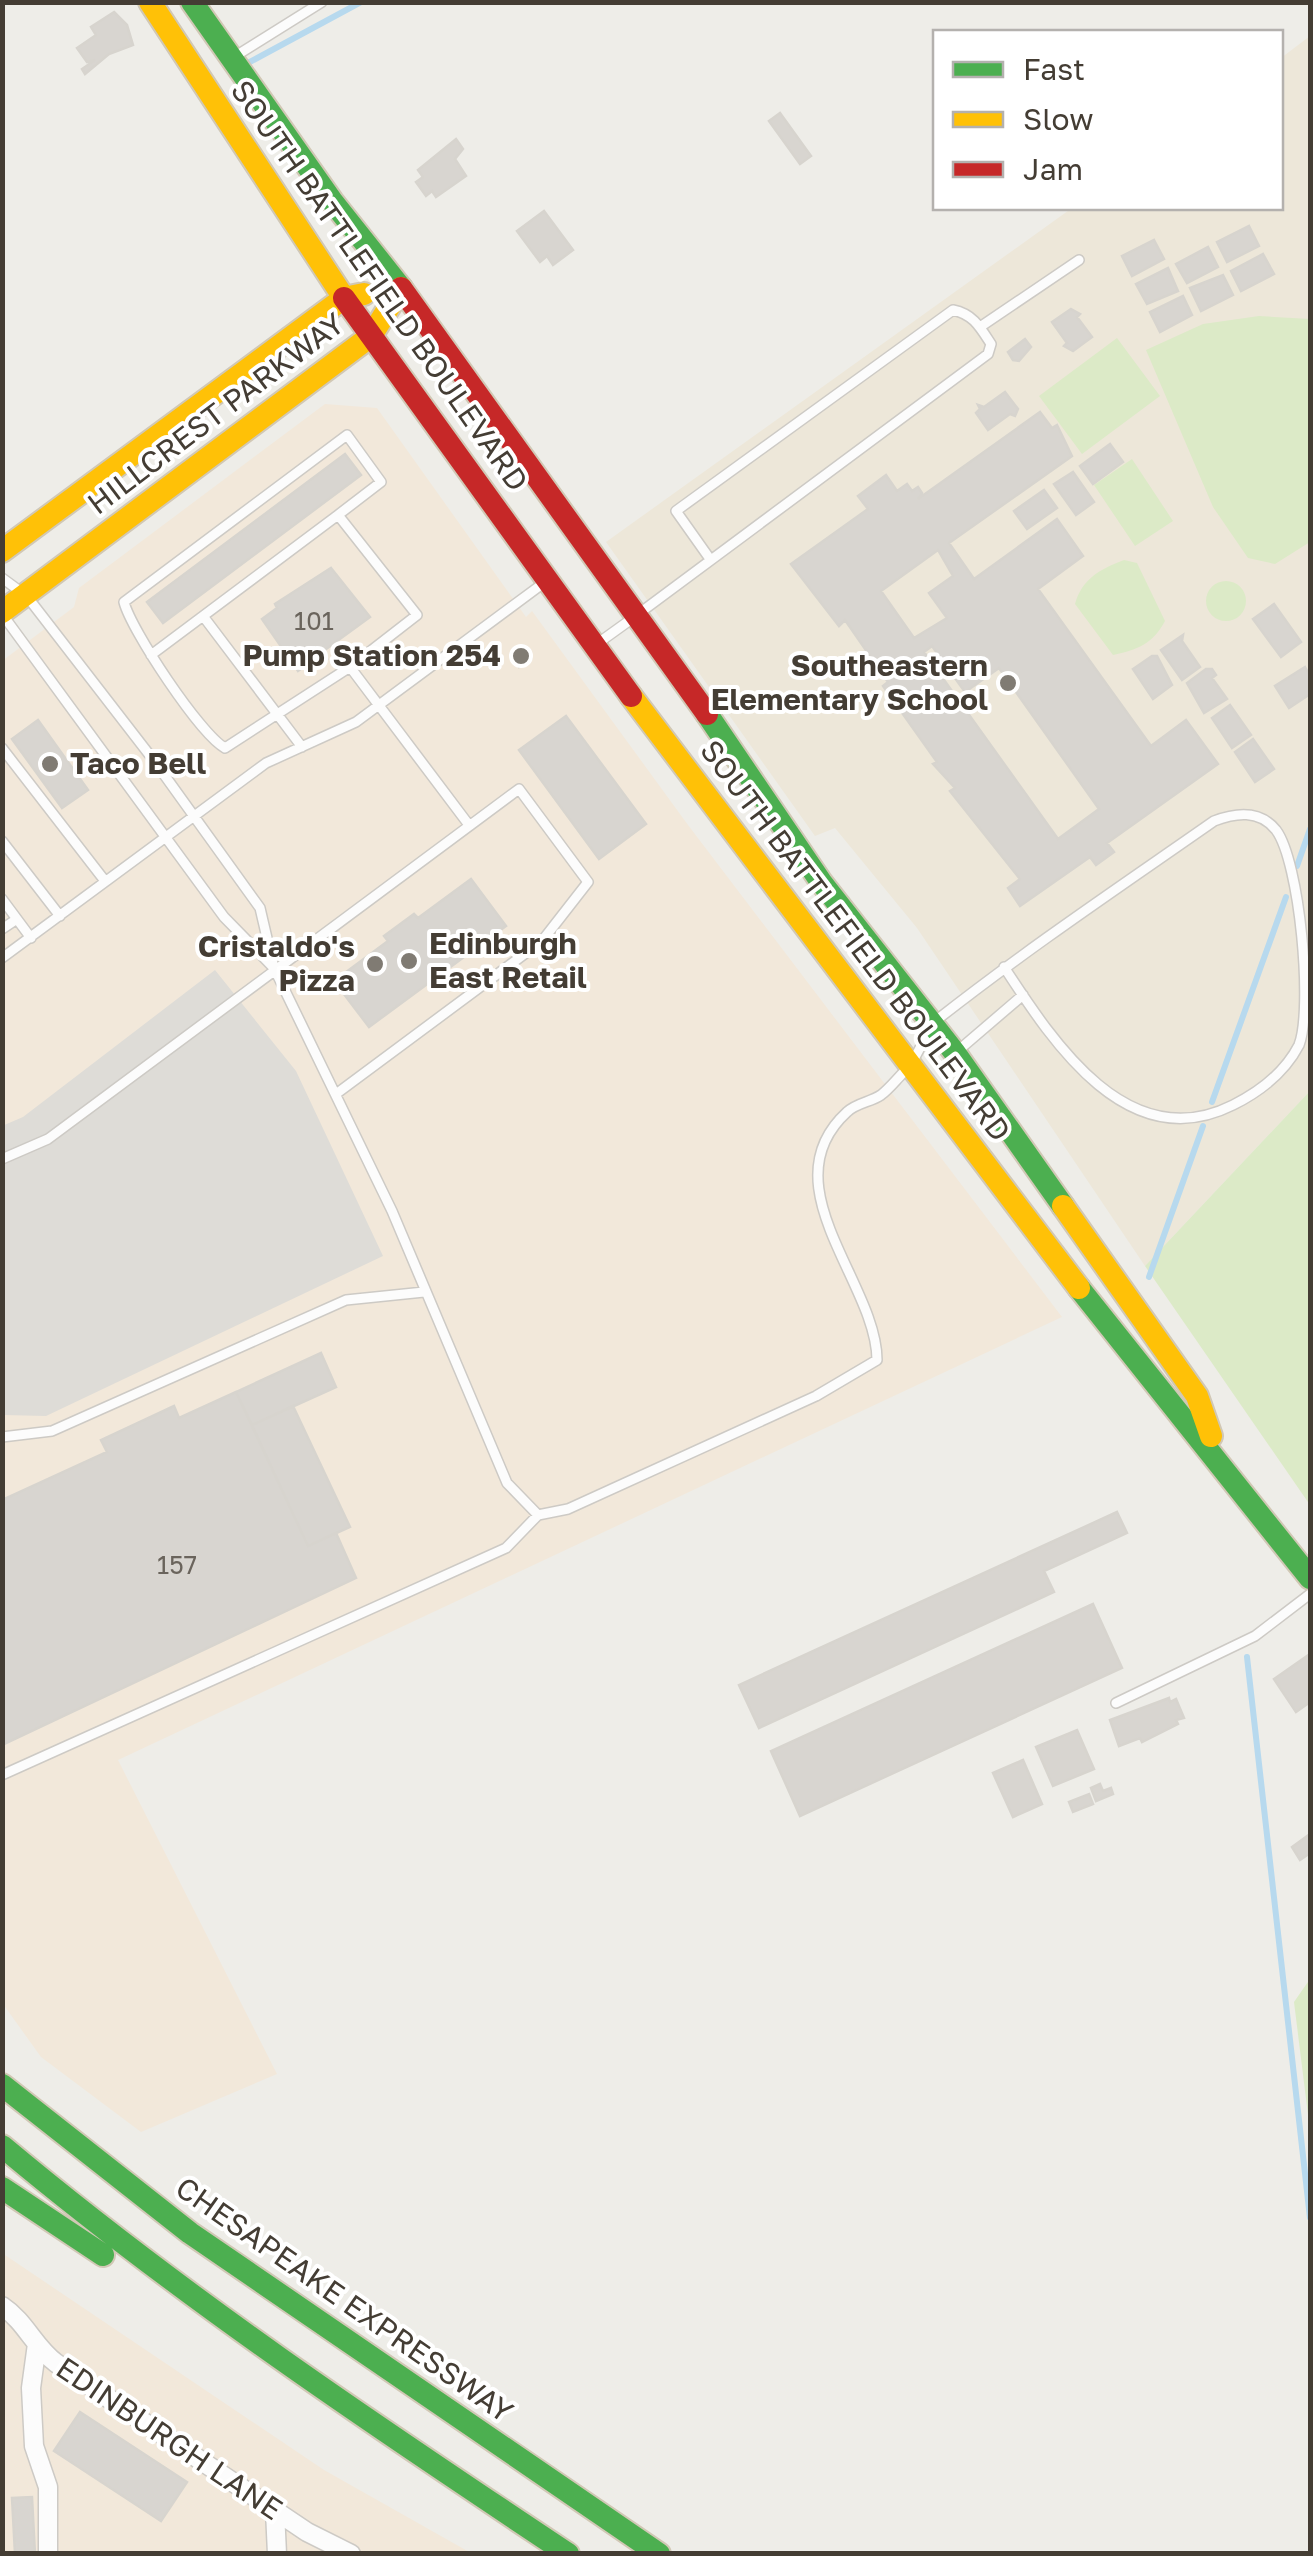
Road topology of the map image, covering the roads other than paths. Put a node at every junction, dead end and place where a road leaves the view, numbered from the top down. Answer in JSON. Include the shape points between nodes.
{"nodes":[{"id":1,"x":150,"y":2,"type":"edge"},
{"id":2,"x":192,"y":2,"type":"edge"},
{"id":3,"x":322,"y":2,"type":"edge"},
{"id":4,"x":232,"y":58,"type":"junction"},
{"id":5,"x":1079,"y":260,"type":"dead end"},
{"id":6,"x":401,"y":288,"type":"junction"},
{"id":7,"x":344,"y":298,"type":"junction"},
{"id":8,"x":980,"y":327,"type":"junction"},
{"id":9,"x":370,"y":336,"type":"junction"},
{"id":10,"x":338,"y":515,"type":"junction"},
{"id":11,"x":2,"y":551,"type":"edge"},
{"id":12,"x":710,"y":559,"type":"junction"},
{"id":13,"x":2,"y":578,"type":"edge"},
{"id":14,"x":547,"y":580,"type":"junction"},
{"id":15,"x":26,"y":595,"type":"junction"},
{"id":16,"x":2,"y":613,"type":"edge"},
{"id":17,"x":640,"y":614,"type":"junction"},
{"id":18,"x":203,"y":616,"type":"junction"},
{"id":19,"x":594,"y":646,"type":"junction"},
{"id":20,"x":151,"y":655,"type":"junction"},
{"id":21,"x":350,"y":666,"type":"junction"},
{"id":22,"x":381,"y":704,"type":"junction"},
{"id":23,"x":278,"y":716,"type":"junction"},
{"id":24,"x":302,"y":747,"type":"junction"},
{"id":25,"x":2,"y":748,"type":"edge"},
{"id":26,"x":196,"y":817,"type":"junction"},
{"id":27,"x":470,"y":825,"type":"junction"},
{"id":28,"x":170,"y":838,"type":"junction"},
{"id":29,"x":2,"y":840,"type":"edge"},
{"id":30,"x":105,"y":881,"type":"junction"},
{"id":31,"x":2,"y":899,"type":"edge"},
{"id":32,"x":60,"y":916,"type":"junction"},
{"id":33,"x":17,"y":919,"type":"junction"},
{"id":34,"x":2,"y":930,"type":"edge"},
{"id":35,"x":31,"y":938,"type":"junction"},
{"id":36,"x":2,"y":958,"type":"edge"},
{"id":37,"x":1004,"y":967,"type":"junction"},
{"id":38,"x":274,"y":968,"type":"junction"},
{"id":39,"x":1022,"y":995,"type":"junction"},
{"id":40,"x":933,"y":1022,"type":"junction"},
{"id":41,"x":948,"y":1055,"type":"junction"},
{"id":42,"x":918,"y":1064,"type":"junction"},
{"id":43,"x":336,"y":1094,"type":"junction"},
{"id":44,"x":2,"y":1159,"type":"edge"},
{"id":45,"x":424,"y":1292,"type":"junction"},
{"id":46,"x":2,"y":1437,"type":"edge"},
{"id":47,"x":1220,"y":1459,"type":"junction"},
{"id":48,"x":538,"y":1515,"type":"junction"},
{"id":49,"x":1310,"y":1578,"type":"edge"},
{"id":50,"x":1310,"y":1594,"type":"edge"},
{"id":51,"x":1116,"y":1703,"type":"dead end"},
{"id":52,"x":2,"y":1775,"type":"edge"},
{"id":53,"x":2,"y":2075,"type":"edge"},
{"id":54,"x":2,"y":2085,"type":"edge"},
{"id":55,"x":61,"y":2134,"type":"junction"},
{"id":56,"x":2,"y":2146,"type":"edge"},
{"id":57,"x":2,"y":2188,"type":"edge"},
{"id":58,"x":2,"y":2306,"type":"edge"},
{"id":59,"x":37,"y":2344,"type":"junction"},
{"id":60,"x":313,"y":2384,"type":"junction"},
{"id":61,"x":275,"y":2511,"type":"junction"},
{"id":62,"x":48,"y":2554,"type":"edge"},
{"id":63,"x":277,"y":2554,"type":"edge"},
{"id":64,"x":350,"y":2554,"type":"edge"},
{"id":65,"x":568,"y":2554,"type":"edge"},
{"id":66,"x":659,"y":2554,"type":"edge"}],
"edges":[{"from":1,"to":7,"type":"main road","name":"SOUTH BATTLEFIELD BOULEVARD"},
{"from":2,"to":4,"type":"main road","name":"SOUTH BATTLEFIELD BOULEVARD"},
{"from":3,"to":4,"type":"lane"},
{"from":4,"to":6,"type":"main road","name":"SOUTH BATTLEFIELD BOULEVARD"},
{"from":5,"to":8,"type":"lane"},
{"from":6,"to":7,"type":"main road","name":"HILLCREST PARKWAY"},
{"from":6,"to":9,"type":"main road","name":"HILLCREST PARKWAY"},
{"from":6,"to":17,"type":"main road","name":"SOUTH BATTLEFIELD BOULEVARD"},
{"from":7,"to":9,"type":"main road","name":"SOUTH BATTLEFIELD BOULEVARD"},
{"from":7,"to":11,"type":"main road","name":"HILLCREST PARKWAY"},
{"from":8,"to":12,"type":"lane","via":[[991,344],[988,354]]},
{"from":8,"to":12,"type":"lane","via":[[967,312],[953,310],[676,512]]},
{"from":9,"to":14,"type":"main road","name":"SOUTH BATTLEFIELD BOULEVARD"},
{"from":9,"to":15,"type":"main road","name":"HILLCREST PARKWAY"},
{"from":10,"to":18,"type":"lane"},
{"from":10,"to":20,"type":"lane","via":[[381,482],[348,435],[124,602],[129,623]]},
{"from":10,"to":21,"type":"lane","via":[[417,614]]},
{"from":12,"to":17,"type":"lane"},
{"from":13,"to":15,"type":"lane"},
{"from":14,"to":19,"type":"main road","name":"SOUTH BATTLEFIELD BOULEVARD"},
{"from":14,"to":22,"type":"lane"},
{"from":15,"to":16,"type":"main road","name":"HILLCREST PARKWAY"},
{"from":15,"to":26,"type":"lane"},
{"from":16,"to":28,"type":"lane"},
{"from":17,"to":19,"type":"lane"},
{"from":17,"to":40,"type":"main road","name":"SOUTH BATTLEFIELD BOULEVARD","via":[[821,882]]},
{"from":18,"to":20,"type":"lane"},
{"from":18,"to":23,"type":"lane"},
{"from":19,"to":42,"type":"main road","name":"SOUTH BATTLEFIELD BOULEVARD"},
{"from":20,"to":23,"type":"lane","via":[[220,746],[234,746]]},
{"from":21,"to":22,"type":"lane"},
{"from":21,"to":23,"type":"lane"},
{"from":22,"to":24,"type":"lane"},
{"from":22,"to":27,"type":"lane"},
{"from":23,"to":24,"type":"lane"},
{"from":24,"to":26,"type":"lane","via":[[266,763]]},
{"from":25,"to":30,"type":"lane"},
{"from":26,"to":28,"type":"lane"},
{"from":26,"to":38,"type":"lane","via":[[260,908]]},
{"from":27,"to":38,"type":"lane"},
{"from":27,"to":43,"type":"lane","via":[[519,789],[588,882],[542,941]]},
{"from":28,"to":30,"type":"lane"},
{"from":28,"to":38,"type":"lane","via":[[224,917]]},
{"from":29,"to":32,"type":"lane"},
{"from":30,"to":32,"type":"lane"},
{"from":31,"to":33,"type":"lane"},
{"from":32,"to":35,"type":"lane"},
{"from":33,"to":34,"type":"lane"},
{"from":33,"to":35,"type":"lane"},
{"from":35,"to":36,"type":"lane"},
{"from":37,"to":39,"type":"lane"},
{"from":37,"to":39,"type":"lane","via":[[1214,821],[1234,813],[1256,815],[1275,829],[1307,957],[1310,1007],[1300,1044],[1250,1096],[1228,1108],[1174,1118],[1118,1102],[1094,1084]]},
{"from":37,"to":40,"type":"lane"},
{"from":38,"to":43,"type":"lane"},
{"from":38,"to":44,"type":"lane","via":[[48,1139]]},
{"from":39,"to":41,"type":"lane"},
{"from":40,"to":41,"type":"main road","name":"SOUTH BATTLEFIELD BOULEVARD"},
{"from":40,"to":42,"type":"lane"},
{"from":41,"to":47,"type":"main road","name":"SOUTH BATTLEFIELD BOULEVARD","via":[[1197,1396]]},
{"from":42,"to":47,"type":"main road","name":"SOUTH BATTLEFIELD BOULEVARD","via":[[1130,1354]]},
{"from":42,"to":48,"type":"lane","via":[[882,1095],[848,1110],[825,1140],[819,1186],[826,1227],[877,1332],[878,1360],[816,1396],[568,1509]]},
{"from":43,"to":45,"type":"lane"},
{"from":45,"to":46,"type":"lane","via":[[346,1300],[52,1431]]},
{"from":45,"to":48,"type":"lane","via":[[507,1483]]},
{"from":47,"to":49,"type":"main road","name":"SOUTH BATTLEFIELD BOULEVARD"},
{"from":48,"to":52,"type":"lane","via":[[506,1548]]},
{"from":50,"to":51,"type":"lane","via":[[1255,1636]]},
{"from":53,"to":55,"type":"main road"},
{"from":54,"to":55,"type":"main road","name":"CHESAPEAKE EXPRESSWAY"},
{"from":55,"to":66,"type":"main road","name":"CHESAPEAKE EXPRESSWAY","via":[[190,2233]]},
{"from":56,"to":60,"type":"main road","via":[[93,2222]]},
{"from":57,"to":60,"type":"main road","via":[[190,2318]]},
{"from":58,"to":59,"type":"street","name":"EDINBURGH LANE","via":[[22,2320]]},
{"from":59,"to":61,"type":"street","name":"EDINBURGH LANE"},
{"from":59,"to":62,"type":"street","via":[[32,2427],[48,2487]]},
{"from":60,"to":65,"type":"main road"},
{"from":61,"to":63,"type":"street"},
{"from":61,"to":64,"type":"street","name":"EDINBURGH LANE"}]}
